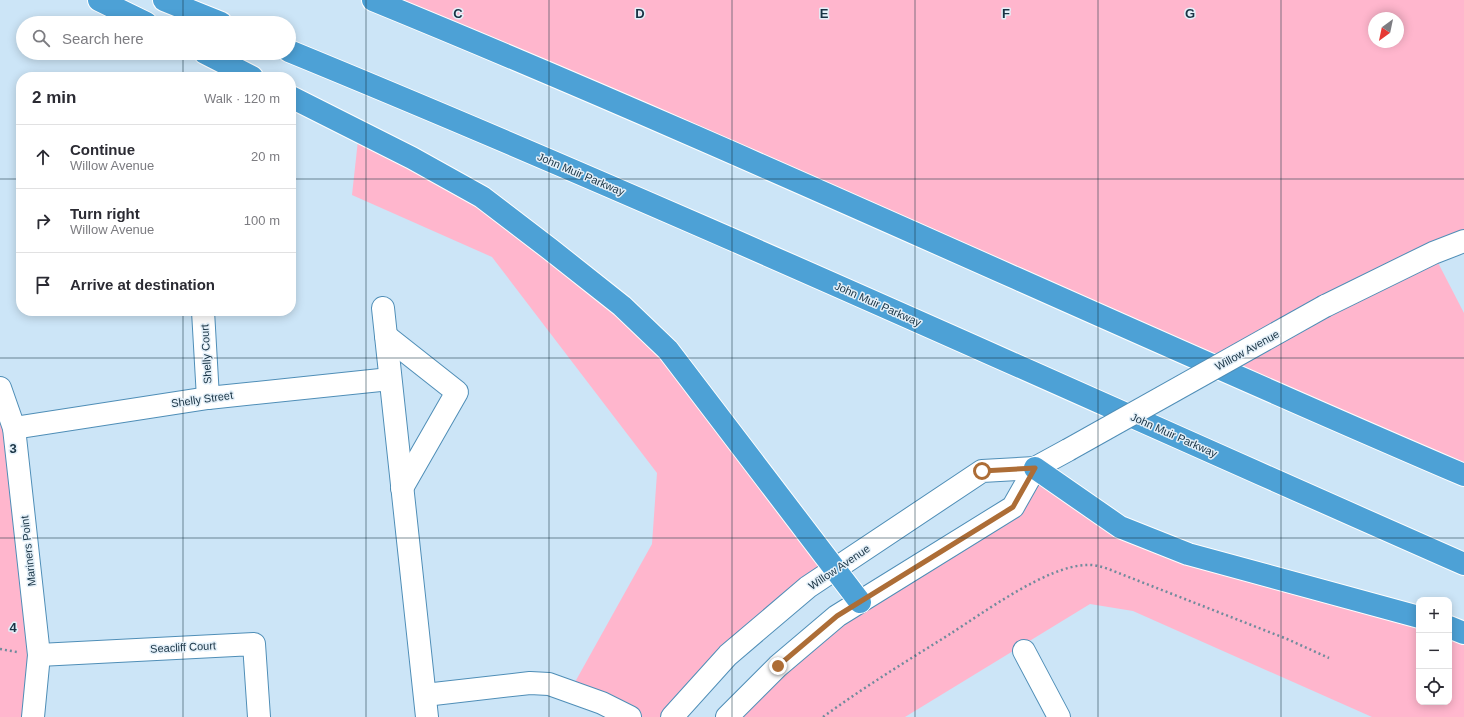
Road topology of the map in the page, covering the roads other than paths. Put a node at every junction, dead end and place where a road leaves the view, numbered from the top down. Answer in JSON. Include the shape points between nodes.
{"nodes":[{"id":1,"x":99,"y":0,"type":"edge"},
{"id":2,"x":164,"y":0,"type":"edge"},
{"id":3,"x":372,"y":0,"type":"edge"},
{"id":4,"x":132,"y":16,"type":"edge"},
{"id":5,"x":204,"y":16,"type":"edge"},
{"id":6,"x":296,"y":54,"type":"edge"},
{"id":7,"x":219,"y":60,"type":"edge"},
{"id":8,"x":242,"y":72,"type":"edge"},
{"id":9,"x":296,"y":100,"type":"edge"},
{"id":10,"x":1464,"y":241,"type":"edge"},
{"id":11,"x":383,"y":308,"type":"dead end"},
{"id":12,"x":203,"y":316,"type":"edge"},
{"id":13,"x":386,"y":336,"type":"junction"},
{"id":14,"x":390,"y":379,"type":"junction"},
{"id":15,"x":0,"y":388,"type":"edge"},
{"id":16,"x":208,"y":398,"type":"junction"},
{"id":17,"x":14,"y":428,"type":"junction"},
{"id":18,"x":1035,"y":468,"type":"junction"},
{"id":19,"x":1464,"y":475,"type":"edge"},
{"id":20,"x":402,"y":488,"type":"junction"},
{"id":21,"x":1464,"y":564,"type":"edge"},
{"id":22,"x":835,"y":569,"type":"junction"},
{"id":23,"x":860,"y":602,"type":"junction"},
{"id":24,"x":1416,"y":616,"type":"edge"},
{"id":25,"x":1452,"y":628,"type":"edge"},
{"id":26,"x":1464,"y":633,"type":"edge"},
{"id":27,"x":1024,"y":652,"type":"dead end"},
{"id":28,"x":39,"y":655,"type":"junction"},
{"id":29,"x":425,"y":695,"type":"junction"},
{"id":30,"x":33,"y":717,"type":"edge"},
{"id":31,"x":259,"y":717,"type":"edge"},
{"id":32,"x":427,"y":717,"type":"edge"},
{"id":33,"x":630,"y":717,"type":"edge"},
{"id":34,"x":672,"y":717,"type":"edge"},
{"id":35,"x":727,"y":717,"type":"edge"},
{"id":36,"x":1059,"y":717,"type":"edge"}],
"edges":[{"from":1,"to":4,"type":"highway"},
{"from":2,"to":5,"type":"highway"},
{"from":3,"to":19,"type":"highway","via":[[667,124]]},
{"from":6,"to":21,"type":"highway","name":"John Muir Parkway","via":[[716,232]]},
{"from":7,"to":8,"type":"highway"},
{"from":9,"to":22,"type":"highway","via":[[412,158],[482,197],[622,306],[668,350]]},
{"from":10,"to":18,"type":"street","name":"Willow Avenue","bridge":true,"via":[[1433,253],[1325,306]]},
{"from":11,"to":13,"type":"street"},
{"from":12,"to":16,"type":"street","name":"Shelly Court"},
{"from":13,"to":14,"type":"street"},
{"from":13,"to":20,"type":"street","via":[[457,392]]},
{"from":14,"to":16,"type":"street","name":"Shelly Street"},
{"from":14,"to":20,"type":"street"},
{"from":15,"to":17,"type":"street","name":"Mariners Point"},
{"from":16,"to":17,"type":"street","name":"Shelly Street"},
{"from":17,"to":28,"type":"street","name":"Mariners Point"},
{"from":18,"to":22,"type":"street","name":"Willow Avenue","via":[[982,471]]},
{"from":18,"to":23,"type":"street","via":[[1013,507]]},
{"from":18,"to":24,"type":"highway","via":[[1120,527],[1188,554]]},
{"from":20,"to":29,"type":"street"},
{"from":22,"to":23,"type":"highway"},
{"from":22,"to":34,"type":"street","name":"Willow Avenue","via":[[808,587],[728,655]]},
{"from":23,"to":35,"type":"street","via":[[837,616],[778,666]]},
{"from":25,"to":26,"type":"highway"},
{"from":27,"to":36,"type":"street"},
{"from":28,"to":30,"type":"street","name":"Mariners Point"},
{"from":28,"to":31,"type":"street","name":"Seacliff Court","via":[[254,644]]},
{"from":29,"to":32,"type":"street"},
{"from":29,"to":33,"type":"street","via":[[530,683],[548,684],[602,703]]}]}
